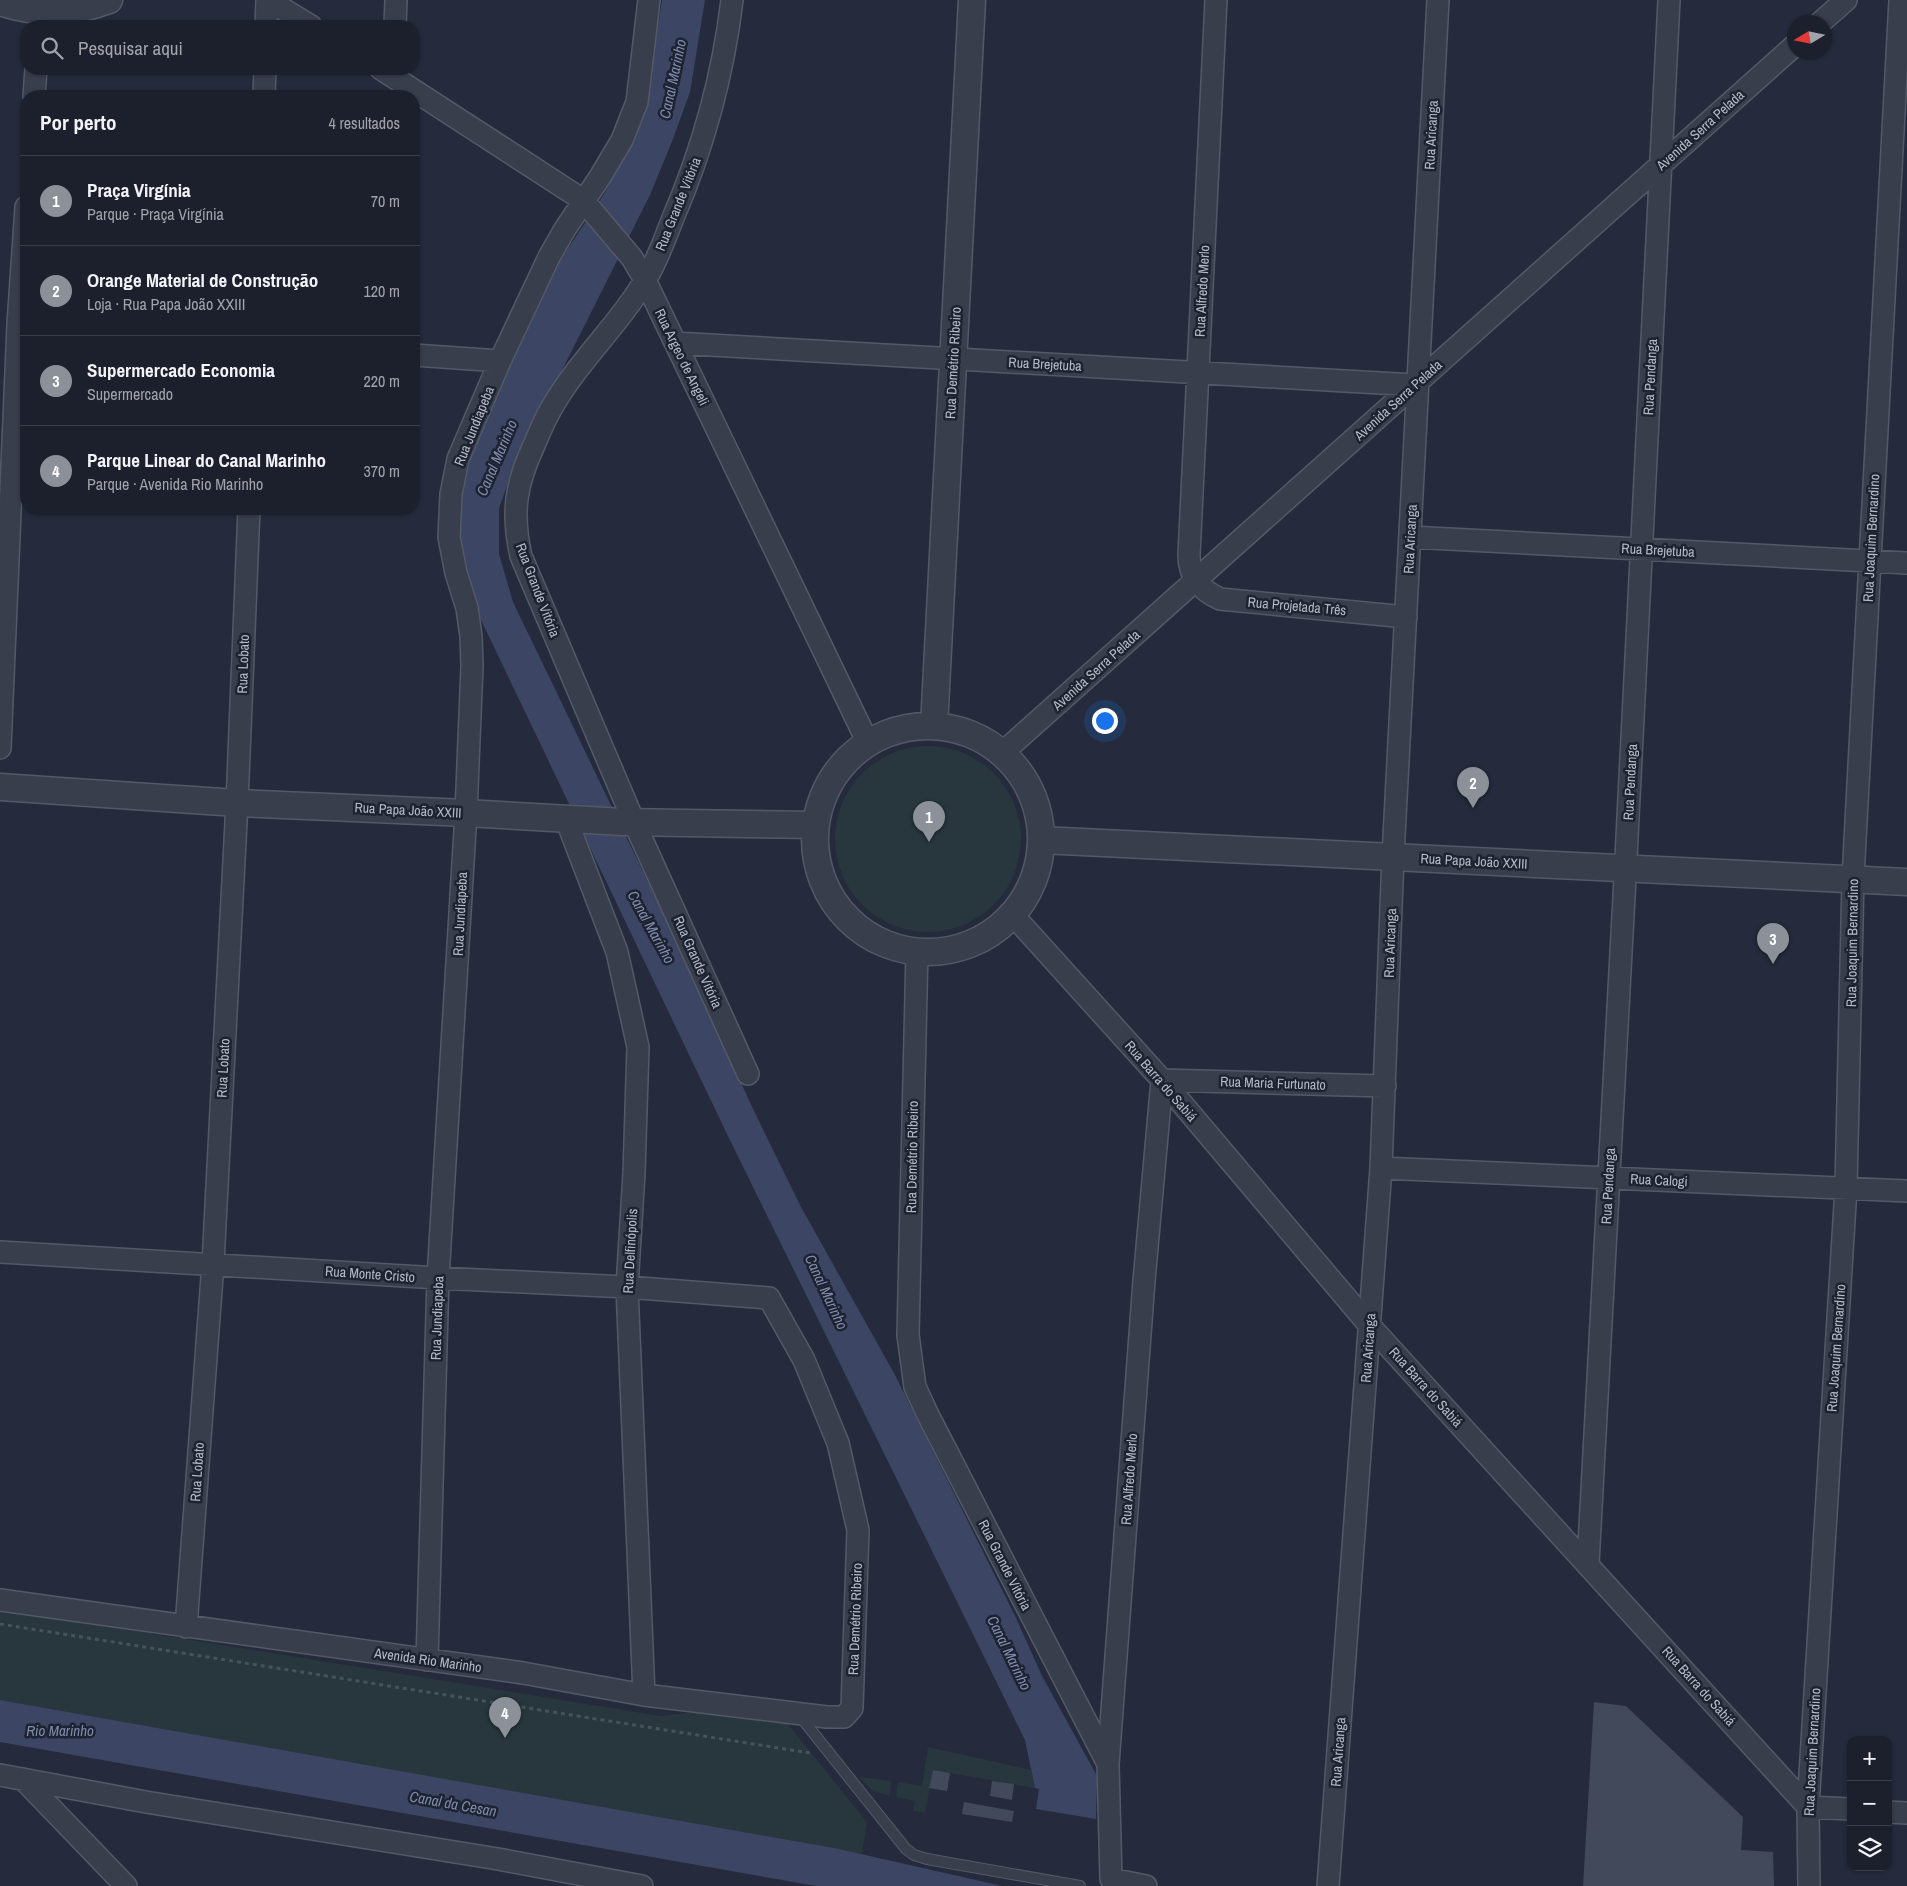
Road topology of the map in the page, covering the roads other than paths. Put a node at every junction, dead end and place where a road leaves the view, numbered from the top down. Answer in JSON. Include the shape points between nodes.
{"nodes":[{"id":1,"x":108,"y":0,"type":"edge"},
{"id":2,"x":268,"y":0,"type":"edge"},
{"id":3,"x":396,"y":0,"type":"edge"},
{"id":4,"x":649,"y":0,"type":"edge"},
{"id":5,"x":732,"y":0,"type":"edge"},
{"id":6,"x":972,"y":0,"type":"edge"},
{"id":7,"x":1216,"y":0,"type":"edge"},
{"id":8,"x":1438,"y":0,"type":"edge"},
{"id":9,"x":1669,"y":0,"type":"edge"},
{"id":10,"x":1846,"y":0,"type":"edge"},
{"id":11,"x":1900,"y":0,"type":"edge"},
{"id":12,"x":0,"y":2,"type":"edge"},
{"id":13,"x":1829,"y":15,"type":"edge"},
{"id":14,"x":39,"y":18,"type":"edge"},
{"id":15,"x":266,"y":20,"type":"edge"},
{"id":16,"x":301,"y":20,"type":"edge"},
{"id":17,"x":394,"y":20,"type":"edge"},
{"id":18,"x":1787,"y":52,"type":"edge"},
{"id":19,"x":36,"y":75,"type":"edge"},
{"id":20,"x":265,"y":75,"type":"edge"},
{"id":21,"x":394,"y":75,"type":"edge"},
{"id":22,"x":34,"y":90,"type":"edge"},
{"id":23,"x":264,"y":90,"type":"edge"},
{"id":24,"x":416,"y":90,"type":"edge"},
{"id":25,"x":420,"y":92,"type":"edge"},
{"id":26,"x":1660,"y":167,"type":"junction"},
{"id":27,"x":588,"y":205,"type":"junction"},
{"id":28,"x":20,"y":271,"type":"edge"},
{"id":29,"x":645,"y":280,"type":"junction"},
{"id":30,"x":15,"y":324,"type":"edge"},
{"id":31,"x":675,"y":343,"type":"junction"},
{"id":32,"x":420,"y":355,"type":"edge"},
{"id":33,"x":953,"y":359,"type":"junction"},
{"id":34,"x":500,"y":361,"type":"junction"},
{"id":35,"x":1198,"y":372,"type":"junction"},
{"id":36,"x":1417,"y":383,"type":"junction"},
{"id":37,"x":249,"y":515,"type":"edge"},
{"id":38,"x":1410,"y":537,"type":"junction"},
{"id":39,"x":1641,"y":549,"type":"junction"},
{"id":40,"x":1870,"y":561,"type":"junction"},
{"id":41,"x":1907,"y":563,"type":"edge"},
{"id":42,"x":1195,"y":581,"type":"junction"},
{"id":43,"x":1406,"y":617,"type":"junction"},
{"id":44,"x":934,"y":726,"type":"junction"},
{"id":45,"x":868,"y":743,"type":"junction"},
{"id":46,"x":0,"y":748,"type":"edge"},
{"id":47,"x":1001,"y":754,"type":"junction"},
{"id":48,"x":0,"y":787,"type":"edge"},
{"id":49,"x":237,"y":803,"type":"junction"},
{"id":50,"x":466,"y":813,"type":"junction"},
{"id":51,"x":571,"y":819,"type":"junction"},
{"id":52,"x":629,"y":822,"type":"junction"},
{"id":53,"x":816,"y":825,"type":"junction"},
{"id":54,"x":1041,"y":840,"type":"junction"},
{"id":55,"x":1393,"y":856,"type":"junction"},
{"id":56,"x":1625,"y":868,"type":"junction"},
{"id":57,"x":1853,"y":878,"type":"junction"},
{"id":58,"x":1907,"y":882,"type":"edge"},
{"id":59,"x":1012,"y":914,"type":"junction"},
{"id":60,"x":917,"y":951,"type":"junction"},
{"id":61,"x":748,"y":1074,"type":"dead end"},
{"id":62,"x":1162,"y":1080,"type":"junction"},
{"id":63,"x":1385,"y":1086,"type":"junction"},
{"id":64,"x":1381,"y":1168,"type":"junction"},
{"id":65,"x":1608,"y":1178,"type":"junction"},
{"id":66,"x":1846,"y":1188,"type":"junction"},
{"id":67,"x":1907,"y":1190,"type":"edge"},
{"id":68,"x":0,"y":1252,"type":"edge"},
{"id":69,"x":213,"y":1263,"type":"junction"},
{"id":70,"x":438,"y":1278,"type":"junction"},
{"id":71,"x":627,"y":1287,"type":"junction"},
{"id":72,"x":769,"y":1298,"type":"joint"},
{"id":73,"x":1370,"y":1326,"type":"junction"},
{"id":74,"x":911,"y":1362,"type":"joint"},
{"id":75,"x":1588,"y":1564,"type":"junction"},
{"id":76,"x":0,"y":1600,"type":"edge"},
{"id":77,"x":186,"y":1627,"type":"junction"},
{"id":78,"x":427,"y":1660,"type":"junction"},
{"id":79,"x":644,"y":1695,"type":"junction"},
{"id":80,"x":852,"y":1708,"type":"joint"},
{"id":81,"x":799,"y":1714,"type":"junction"},
{"id":82,"x":1108,"y":1764,"type":"junction"},
{"id":83,"x":0,"y":1775,"type":"edge"},
{"id":84,"x":23,"y":1779,"type":"junction"},
{"id":85,"x":1808,"y":1807,"type":"junction"},
{"id":86,"x":1847,"y":1810,"type":"edge"},
{"id":87,"x":1892,"y":1812,"type":"edge"},
{"id":88,"x":1907,"y":1813,"type":"edge"},
{"id":89,"x":1109,"y":1882,"type":"edge"},
{"id":90,"x":126,"y":1886,"type":"edge"},
{"id":91,"x":642,"y":1886,"type":"edge"},
{"id":92,"x":1080,"y":1886,"type":"edge"},
{"id":93,"x":1146,"y":1886,"type":"edge"},
{"id":94,"x":1328,"y":1886,"type":"edge"},
{"id":95,"x":1809,"y":1886,"type":"edge"}],
"edges":[{"from":1,"to":14,"type":"street"},
{"from":2,"to":15,"type":"street"},
{"from":2,"to":16,"type":"street"},
{"from":3,"to":17,"type":"street"},
{"from":4,"to":27,"type":"street","via":[[637,102],[622,140]]},
{"from":5,"to":29,"type":"street","name":"Rua Grande Vitória","via":[[722,67],[700,151]]},
{"from":6,"to":33,"type":"street","name":"Rua Demétrio Ribeiro"},
{"from":7,"to":35,"type":"street","name":"Rua Alfredo Merlo"},
{"from":8,"to":36,"type":"street","name":"Rua Aricanga"},
{"from":9,"to":26,"type":"street","name":"Rua Pendanga"},
{"from":10,"to":13,"type":"street"},
{"from":11,"to":40,"type":"street","name":"Rua Joaquim Bernardino"},
{"from":12,"to":14,"type":"street"},
{"from":18,"to":26,"type":"street","name":"Avenida Serra Pelada"},
{"from":19,"to":22,"type":"street"},
{"from":20,"to":23,"type":"street"},
{"from":21,"to":24,"type":"street","name":"Rua Argeo de Angeli"},
{"from":25,"to":27,"type":"street","name":"Rua Argeo de Angeli"},
{"from":26,"to":36,"type":"street","name":"Avenida Serra Pelada"},
{"from":26,"to":39,"type":"street","name":"Rua Pendanga"},
{"from":27,"to":29,"type":"street","name":"Rua Argeo de Angeli","via":[[632,258]]},
{"from":27,"to":34,"type":"street","name":"Rua Jundiapeba","via":[[549,257]]},
{"from":28,"to":30,"type":"street"},
{"from":29,"to":31,"type":"street","name":"Rua Argeo de Angeli"},
{"from":29,"to":52,"type":"street","name":"Rua Grande Vitória","via":[[551,408],[524,468],[515,504],[521,556]]},
{"from":30,"to":46,"type":"street"},
{"from":31,"to":33,"type":"street","name":"Rua Brejetuba"},
{"from":31,"to":45,"type":"street","name":"Rua Argeo de Angeli"},
{"from":32,"to":34,"type":"street"},
{"from":33,"to":35,"type":"street","name":"Rua Brejetuba"},
{"from":33,"to":44,"type":"street","name":"Rua Demétrio Ribeiro"},
{"from":34,"to":50,"type":"street","name":"Rua Jundiapeba","via":[[458,459],[450,494],[449,538],[471,636]]},
{"from":35,"to":36,"type":"street","name":"Rua Brejetuba"},
{"from":35,"to":42,"type":"street","name":"Rua Alfredo Merlo","via":[[1189,554]]},
{"from":36,"to":38,"type":"street","name":"Rua Aricanga"},
{"from":36,"to":42,"type":"street","name":"Avenida Serra Pelada"},
{"from":37,"to":49,"type":"street","name":"Rua Lobato"},
{"from":38,"to":39,"type":"street","name":"Rua Brejetuba"},
{"from":38,"to":43,"type":"street","name":"Rua Aricanga"},
{"from":39,"to":40,"type":"street","name":"Rua Brejetuba"},
{"from":39,"to":56,"type":"street","name":"Rua Pendanga"},
{"from":40,"to":41,"type":"street","name":"Rua Brejetuba"},
{"from":40,"to":57,"type":"street","name":"Rua Joaquim Bernardino"},
{"from":42,"to":43,"type":"street","name":"Rua Projetada Três","via":[[1220,599]]},
{"from":42,"to":47,"type":"street","name":"Avenida Serra Pelada"},
{"from":43,"to":55,"type":"street","name":"Rua Aricanga"},
{"from":44,"to":45,"type":"street","via":[[900,729]]},
{"from":44,"to":47,"type":"street","via":[[970,734]]},
{"from":45,"to":53,"type":"street","via":[[848,758],[832,778],[821,800]]},
{"from":47,"to":54,"type":"street","via":[[1018,772],[1030,793],[1038,816]]},
{"from":48,"to":49,"type":"street","name":"Rua Papa João XXIII"},
{"from":49,"to":50,"type":"street","name":"Rua Papa João XXIII"},
{"from":49,"to":69,"type":"street","name":"Rua Lobato"},
{"from":50,"to":51,"type":"street","name":"Rua Papa João XXIII"},
{"from":50,"to":70,"type":"street","name":"Rua Jundiapeba"},
{"from":51,"to":52,"type":"street","name":"Rua Papa João XXIII"},
{"from":51,"to":71,"type":"street","name":"Rua Delfinópolis","via":[[617,952],[638,1047]]},
{"from":52,"to":53,"type":"street","name":"Rua Papa João XXIII"},
{"from":52,"to":61,"type":"street","name":"Rua Grande Vitória"},
{"from":53,"to":60,"type":"street","via":[[819,866],[836,904],[866,932],[890,945]]},
{"from":54,"to":55,"type":"street","name":"Rua Papa João XXIII"},
{"from":54,"to":59,"type":"street","via":[[1034,880]]},
{"from":55,"to":56,"type":"street","name":"Rua Papa João XXIII"},
{"from":55,"to":63,"type":"street","name":"Rua Aricanga"},
{"from":56,"to":57,"type":"street","name":"Rua Papa João XXIII"},
{"from":56,"to":65,"type":"street","name":"Rua Pendanga"},
{"from":57,"to":58,"type":"street","name":"Rua Papa João XXIII"},
{"from":57,"to":66,"type":"street","name":"Rua Joaquim Bernardino"},
{"from":59,"to":60,"type":"street","via":[[992,932],[969,944],[944,951]]},
{"from":59,"to":62,"type":"street","name":"Rua Barra do Sabiá"},
{"from":60,"to":74,"type":"street","name":"Rua Demétrio Ribeiro","via":[[909,1325]]},
{"from":62,"to":63,"type":"street","name":"Rua Maria Furtunato"},
{"from":62,"to":73,"type":"street","name":"Rua Barra do Sabiá"},
{"from":62,"to":82,"type":"street","name":"Rua Alfredo Merlo"},
{"from":63,"to":64,"type":"street","name":"Rua Aricanga"},
{"from":64,"to":65,"type":"street","name":"Rua Calogi"},
{"from":64,"to":73,"type":"street","name":"Rua Aricanga"},
{"from":65,"to":66,"type":"street","name":"Rua Calogi"},
{"from":65,"to":75,"type":"street","name":"Rua Pendanga"},
{"from":66,"to":67,"type":"street","name":"Rua Calogi"},
{"from":66,"to":85,"type":"street","name":"Rua Joaquim Bernardino"},
{"from":68,"to":69,"type":"street","name":"Rua Monte Cristo"},
{"from":69,"to":70,"type":"street","name":"Rua Monte Cristo"},
{"from":69,"to":77,"type":"street","name":"Rua Lobato"},
{"from":70,"to":71,"type":"street","name":"Rua Monte Cristo"},
{"from":70,"to":78,"type":"street","name":"Rua Jundiapeba"},
{"from":71,"to":72,"type":"street","name":"Rua Monte Cristo"},
{"from":71,"to":79,"type":"street","name":"Rua Delfinópolis"},
{"from":72,"to":80,"type":"street","name":"Rua Demétrio Ribeiro","via":[[804,1360],[838,1442],[858,1530]]},
{"from":73,"to":75,"type":"street","name":"Rua Barra do Sabiá"},
{"from":73,"to":94,"type":"street","name":"Rua Aricanga"},
{"from":74,"to":82,"type":"street","name":"Rua Grande Vitória","via":[[915,1387],[928,1415]]},
{"from":75,"to":85,"type":"street","name":"Rua Barra do Sabiá"},
{"from":76,"to":77,"type":"street","name":"Avenida Rio Marinho"},
{"from":77,"to":78,"type":"street","name":"Avenida Rio Marinho"},
{"from":78,"to":79,"type":"street","name":"Avenida Rio Marinho"},
{"from":79,"to":81,"type":"street","name":"Avenida Rio Marinho"},
{"from":80,"to":81,"type":"street","name":"Avenida Rio Marinho","via":[[844,1717],[837,1718]]},
{"from":81,"to":92,"type":"lane","via":[[914,1855]]},
{"from":82,"to":89,"type":"street","name":"Rua Alfredo Merlo"},
{"from":83,"to":84,"type":"street"},
{"from":84,"to":90,"type":"street"},
{"from":84,"to":91,"type":"street"},
{"from":85,"to":86,"type":"street"},
{"from":85,"to":95,"type":"street","name":"Rua Joaquim Bernardino"},
{"from":87,"to":88,"type":"street"},
{"from":89,"to":93,"type":"street"}]}
